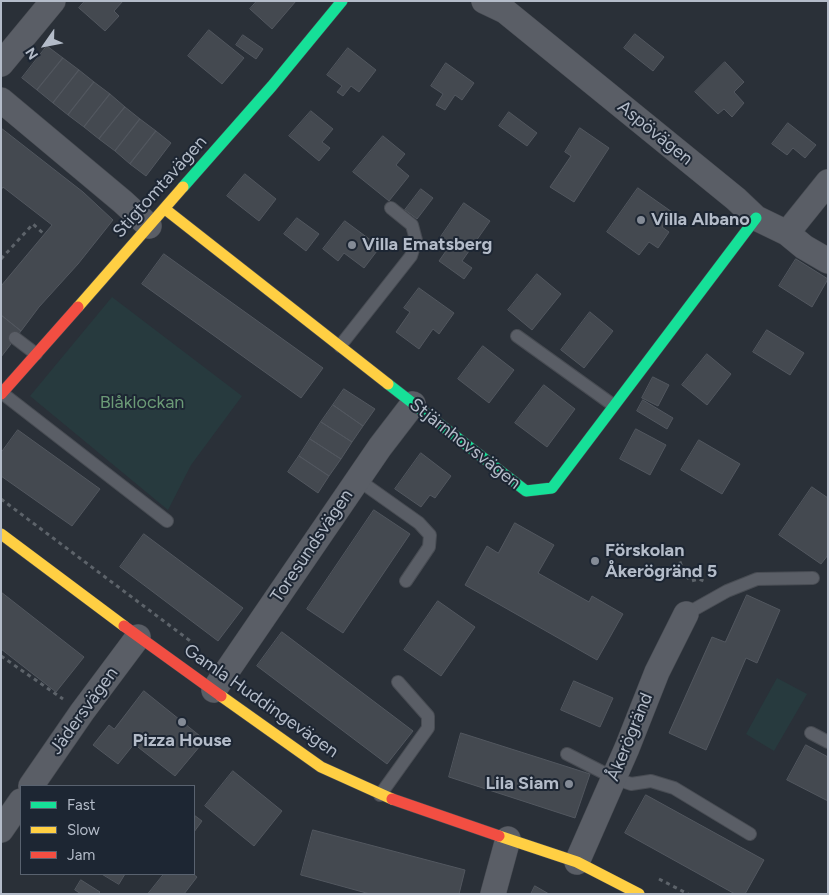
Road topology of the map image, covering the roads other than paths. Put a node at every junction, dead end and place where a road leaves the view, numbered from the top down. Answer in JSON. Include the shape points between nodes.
{"nodes":[{"id":1,"x":53,"y":1,"type":"edge"},
{"id":2,"x":342,"y":1,"type":"edge"},
{"id":3,"x":484,"y":1,"type":"edge"},
{"id":4,"x":1,"y":64,"type":"edge"},
{"id":5,"x":1,"y":100,"type":"edge"},
{"id":6,"x":828,"y":182,"type":"edge"},
{"id":7,"x":391,"y":208,"type":"dead end"},
{"id":8,"x":157,"y":217,"type":"junction"},
{"id":9,"x":756,"y":218,"type":"junction"},
{"id":10,"x":787,"y":233,"type":"junction"},
{"id":11,"x":828,"y":261,"type":"edge"},
{"id":12,"x":517,"y":336,"type":"dead end"},
{"id":13,"x":15,"y":338,"type":"dead end"},
{"id":14,"x":340,"y":346,"type":"junction"},
{"id":15,"x":36,"y":354,"type":"junction"},
{"id":16,"x":2,"y":394,"type":"edge"},
{"id":17,"x":413,"y":404,"type":"junction"},
{"id":18,"x":613,"y":406,"type":"junction"},
{"id":19,"x":358,"y":480,"type":"junction"},
{"id":20,"x":166,"y":522,"type":"dead end"},
{"id":21,"x":1,"y":534,"type":"edge"},
{"id":22,"x":813,"y":578,"type":"dead end"},
{"id":23,"x":406,"y":581,"type":"dead end"},
{"id":24,"x":686,"y":614,"type":"joint"},
{"id":25,"x":138,"y":637,"type":"junction"},
{"id":26,"x":398,"y":682,"type":"dead end"},
{"id":27,"x":214,"y":690,"type":"junction"},
{"id":28,"x":811,"y":733,"type":"dead end"},
{"id":29,"x":828,"y":742,"type":"edge"},
{"id":30,"x":567,"y":754,"type":"dead end"},
{"id":31,"x":614,"y":778,"type":"junction"},
{"id":32,"x":32,"y":785,"type":"edge"},
{"id":33,"x":380,"y":795,"type":"junction"},
{"id":34,"x":20,"y":802,"type":"edge"},
{"id":35,"x":1,"y":830,"type":"edge"},
{"id":36,"x":750,"y":834,"type":"dead end"},
{"id":37,"x":508,"y":839,"type":"junction"},
{"id":38,"x":576,"y":862,"type":"junction"},
{"id":39,"x":493,"y":894,"type":"edge"},
{"id":40,"x":639,"y":894,"type":"edge"}],
"edges":[{"from":1,"to":4,"type":"street"},
{"from":2,"to":8,"type":"street","name":"Stigtomtavägen"},
{"from":3,"to":9,"type":"street","name":"Aspövägen","via":[[505,11]]},
{"from":5,"to":8,"type":"street","via":[[123,202]]},
{"from":6,"to":10,"type":"street"},
{"from":7,"to":14,"type":"lane","via":[[412,225],[416,240],[411,256]]},
{"from":8,"to":14,"type":"street","name":"Stjärnhovsvägen"},
{"from":8,"to":15,"type":"street","name":"Stigtomtavägen"},
{"from":9,"to":10,"type":"street","name":"Aspövägen"},
{"from":9,"to":18,"type":"street","name":"Stjärnhovsvägen"},
{"from":10,"to":11,"type":"street","name":"Aspövägen"},
{"from":12,"to":18,"type":"lane"},
{"from":13,"to":15,"type":"lane"},
{"from":14,"to":17,"type":"street","name":"Stjärnhovsvägen"},
{"from":15,"to":16,"type":"street","name":"Stigtomtavägen"},
{"from":16,"to":20,"type":"lane"},
{"from":17,"to":18,"type":"street","name":"Stjärnhovsvägen","via":[[526,491],[552,488]]},
{"from":17,"to":19,"type":"street","name":"Toresundsvägen"},
{"from":19,"to":23,"type":"lane","via":[[419,523],[430,535],[429,546]]},
{"from":19,"to":27,"type":"street","name":"Toresundsvägen"},
{"from":21,"to":25,"type":"street","name":"Gamla Huddingevägen"},
{"from":22,"to":24,"type":"lane","via":[[756,579]]},
{"from":24,"to":31,"type":"street","name":"Åkerögränd","via":[[657,672]]},
{"from":25,"to":27,"type":"street","name":"Gamla Huddingevägen"},
{"from":25,"to":32,"type":"street","name":"Jädersvägen"},
{"from":26,"to":33,"type":"lane","via":[[428,716],[428,728]]},
{"from":27,"to":33,"type":"street","name":"Gamla Huddingevägen","via":[[321,767]]},
{"from":28,"to":29,"type":"lane"},
{"from":30,"to":31,"type":"lane"},
{"from":31,"to":36,"type":"lane","via":[[631,784],[651,781],[674,788]]},
{"from":31,"to":38,"type":"street","name":"Åkerögränd"},
{"from":33,"to":37,"type":"street","name":"Gamla Huddingevägen"},
{"from":34,"to":35,"type":"street"},
{"from":37,"to":38,"type":"street","name":"Gamla Huddingevägen"},
{"from":37,"to":39,"type":"street"},
{"from":38,"to":40,"type":"street","name":"Gamla Huddingevägen"}]}
